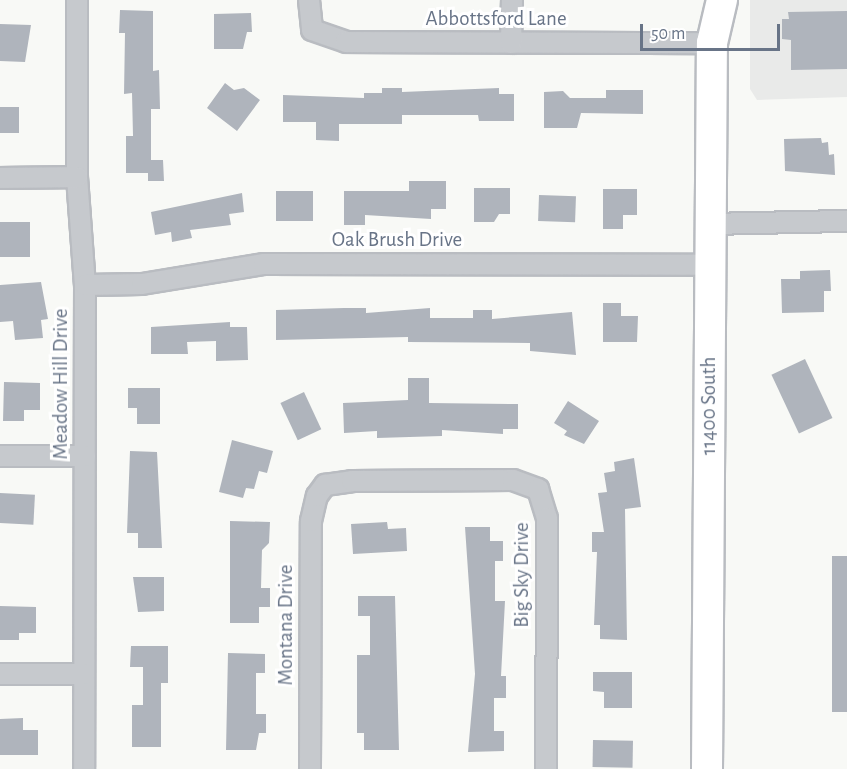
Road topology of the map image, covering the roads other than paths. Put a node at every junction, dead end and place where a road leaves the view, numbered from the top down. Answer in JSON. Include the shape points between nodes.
{"nodes":[{"id":1,"x":77,"y":0,"type":"edge"},
{"id":2,"x":309,"y":0,"type":"edge"},
{"id":3,"x":512,"y":0,"type":"edge"},
{"id":4,"x":701,"y":0,"type":"edge"},
{"id":5,"x":722,"y":0,"type":"edge"},
{"id":6,"x":511,"y":43,"type":"junction"},
{"id":7,"x":712,"y":43,"type":"junction"},
{"id":8,"x":77,"y":177,"type":"junction"},
{"id":9,"x":0,"y":178,"type":"edge"},
{"id":10,"x":847,"y":221,"type":"edge"},
{"id":11,"x":710,"y":224,"type":"junction"},
{"id":12,"x":710,"y":265,"type":"junction"},
{"id":13,"x":85,"y":285,"type":"junction"},
{"id":14,"x":0,"y":456,"type":"edge"},
{"id":15,"x":85,"y":456,"type":"junction"},
{"id":16,"x":325,"y":485,"type":"joint"},
{"id":17,"x":84,"y":674,"type":"junction"},
{"id":18,"x":0,"y":675,"type":"edge"},
{"id":19,"x":84,"y":769,"type":"edge"},
{"id":20,"x":310,"y":769,"type":"edge"},
{"id":21,"x":546,"y":769,"type":"edge"},
{"id":22,"x":707,"y":769,"type":"edge"}],
"edges":[{"from":1,"to":8,"type":"street","name":"Meadow Hill Drive"},
{"from":2,"to":6,"type":"street","name":"Abbottsford Lane","via":[[312,30],[334,41]]},
{"from":3,"to":6,"type":"street"},
{"from":4,"to":7,"type":"main road","name":"11400 South"},
{"from":5,"to":7,"type":"main road","name":"11400 South"},
{"from":6,"to":7,"type":"street","name":"Abbottsford Lane"},
{"from":7,"to":11,"type":"main road","name":"11400 South"},
{"from":8,"to":9,"type":"street"},
{"from":8,"to":13,"type":"street","name":"Meadow Hill Drive"},
{"from":10,"to":11,"type":"street"},
{"from":11,"to":12,"type":"main road","name":"11400 South"},
{"from":12,"to":13,"type":"street","name":"Oak Brush Drive","via":[[264,264],[142,284]]},
{"from":12,"to":22,"type":"main road","name":"11400 South"},
{"from":13,"to":15,"type":"street","name":"Meadow Hill Drive"},
{"from":14,"to":15,"type":"street"},
{"from":15,"to":17,"type":"street","name":"Meadow Hill Drive"},
{"from":16,"to":20,"type":"street","name":"Montana Drive","via":[[311,521]]},
{"from":16,"to":21,"type":"street","name":"Big Sky Drive","via":[[513,480],[538,489],[547,518]]},
{"from":17,"to":18,"type":"street"},
{"from":17,"to":19,"type":"street","name":"Meadow Hill Drive"}]}
